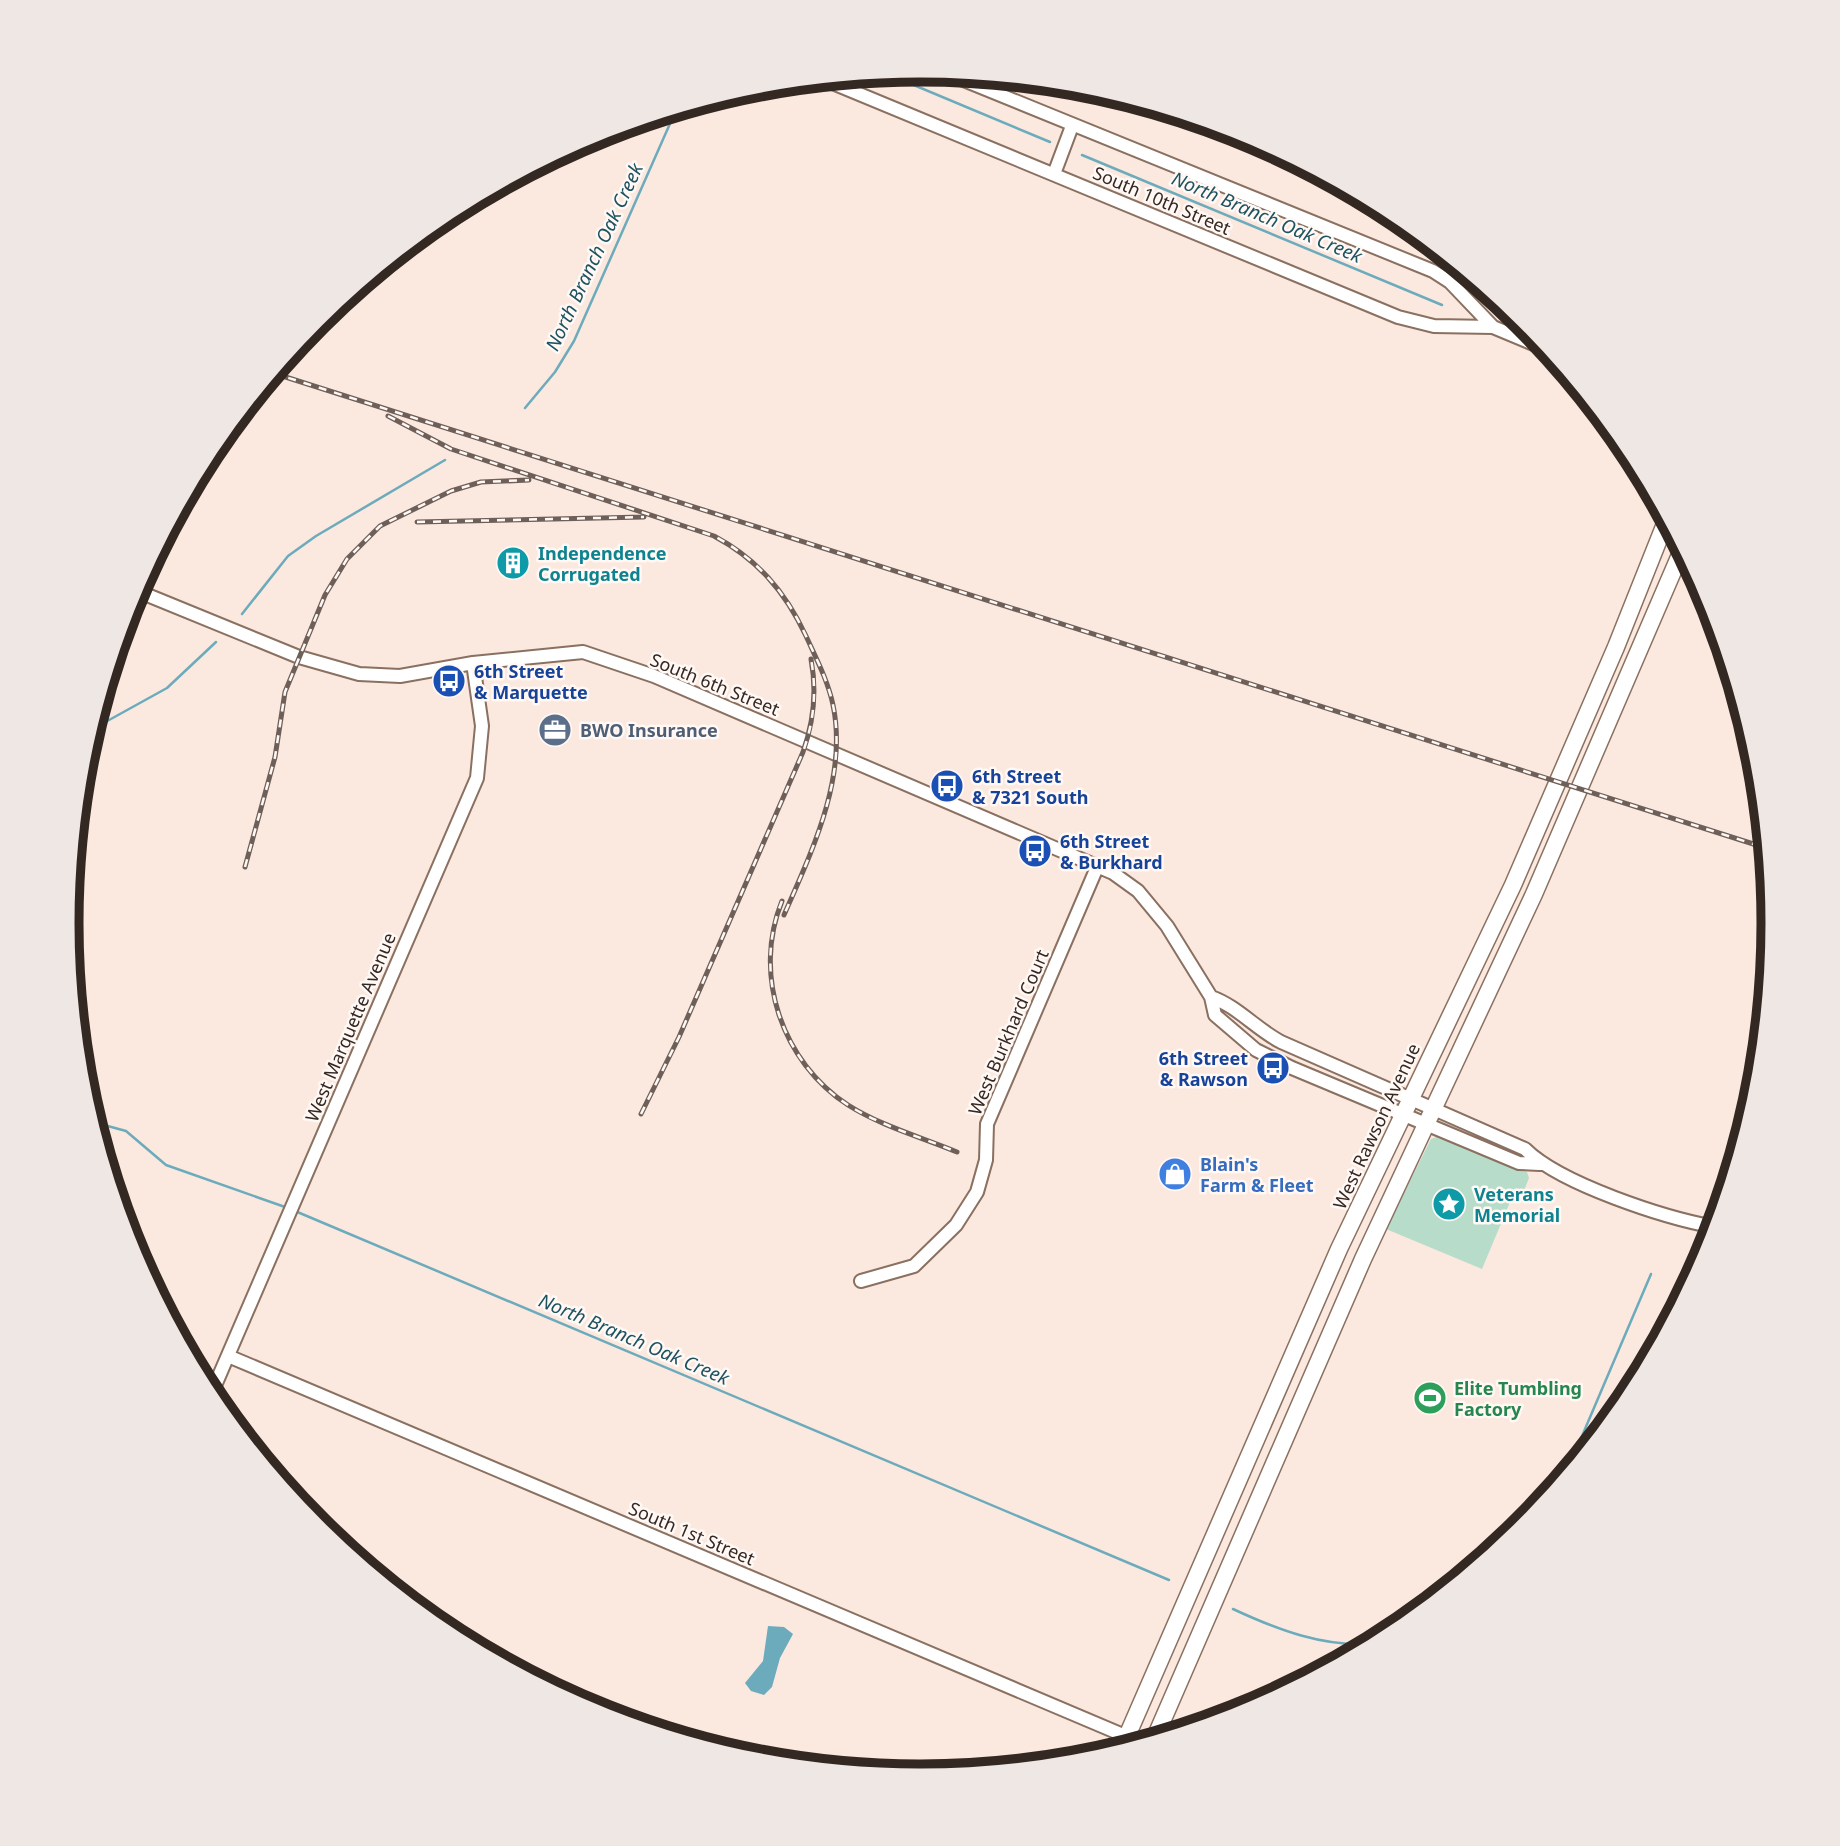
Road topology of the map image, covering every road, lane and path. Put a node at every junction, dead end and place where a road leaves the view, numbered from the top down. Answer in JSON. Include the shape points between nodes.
{"nodes":[{"id":1,"x":972,"y":84,"type":"edge"},
{"id":2,"x":841,"y":86,"type":"edge"},
{"id":3,"x":1072,"y":126,"type":"junction"},
{"id":4,"x":1054,"y":174,"type":"junction"},
{"id":5,"x":1493,"y":327,"type":"junction"},
{"id":6,"x":1527,"y":341,"type":"edge"},
{"id":7,"x":1663,"y":529,"type":"edge"},
{"id":8,"x":1678,"y":560,"type":"edge"},
{"id":9,"x":146,"y":594,"type":"edge"},
{"id":10,"x":473,"y":663,"type":"junction"},
{"id":11,"x":1098,"y":865,"type":"junction"},
{"id":12,"x":1212,"y":997,"type":"junction"},
{"id":13,"x":1410,"y":1099,"type":"junction"},
{"id":14,"x":1434,"y":1109,"type":"junction"},
{"id":15,"x":1402,"y":1115,"type":"junction"},
{"id":16,"x":1426,"y":1125,"type":"junction"},
{"id":17,"x":1540,"y":1164,"type":"junction"},
{"id":18,"x":1705,"y":1224,"type":"edge"},
{"id":19,"x":861,"y":1281,"type":"dead end"},
{"id":20,"x":228,"y":1356,"type":"junction"},
{"id":21,"x":216,"y":1383,"type":"edge"},
{"id":22,"x":1249,"y":1455,"type":"junction"},
{"id":23,"x":1273,"y":1466,"type":"junction"},
{"id":24,"x":1158,"y":1730,"type":"edge"},
{"id":25,"x":1126,"y":1739,"type":"edge"},
{"id":26,"x":1118,"y":1740,"type":"edge"}],
"edges":[{"from":1,"to":3,"type":"street","name":"South 10th Street"},
{"from":2,"to":4,"type":"street","name":"South 10th Street"},
{"from":3,"to":4,"type":"street"},
{"from":3,"to":5,"type":"street","name":"South 10th Street","via":[[1433,271],[1450,282]]},
{"from":4,"to":5,"type":"street","name":"South 10th Street","via":[[1398,317],[1434,326]]},
{"from":5,"to":6,"type":"street","name":"South 10th Street"},
{"from":7,"to":13,"type":"main road","name":"West Rawson Avenue","via":[[1513,885]]},
{"from":8,"to":14,"type":"main road","via":[[1534,894]]},
{"from":9,"to":10,"type":"street","name":"South 6th Street","via":[[299,657],[359,674],[400,676]]},
{"from":10,"to":11,"type":"street","name":"South 6th Street","via":[[583,652],[654,676]]},
{"from":10,"to":20,"type":"street","name":"West Marquette Avenue","via":[[482,726],[477,778]]},
{"from":11,"to":12,"type":"street","name":"South 6th Street","via":[[1149,902]]},
{"from":11,"to":19,"type":"street","name":"West Burkhard Court","via":[[986,1124],[986,1160],[977,1192],[956,1226],[914,1266]]},
{"from":12,"to":13,"type":"street","name":"South 6th Street","via":[[1227,1002],[1253,1026],[1281,1042]]},
{"from":12,"to":15,"type":"street","name":"South 6th Street","via":[[1215,1015],[1256,1050]]},
{"from":13,"to":14,"type":"street","name":"South 6th Street"},
{"from":13,"to":15,"type":"main road","name":"West Rawson Avenue"},
{"from":14,"to":16,"type":"main road"},
{"from":14,"to":17,"type":"street","name":"South 6th Street","via":[[1525,1149]]},
{"from":15,"to":16,"type":"street","name":"South 6th Street"},
{"from":15,"to":22,"type":"main road","name":"West Rawson Avenue"},
{"from":16,"to":17,"type":"street","name":"South 6th Street","via":[[1519,1163]]},
{"from":16,"to":23,"type":"main road"},
{"from":17,"to":18,"type":"street","name":"South 6th Street","via":[[1652,1211]]},
{"from":20,"to":21,"type":"street","name":"West Marquette Avenue"},
{"from":20,"to":26,"type":"street","name":"South 1st Street"},
{"from":22,"to":23,"type":"main road"},
{"from":22,"to":25,"type":"main road","name":"West Rawson Avenue"},
{"from":23,"to":24,"type":"main road"}]}
